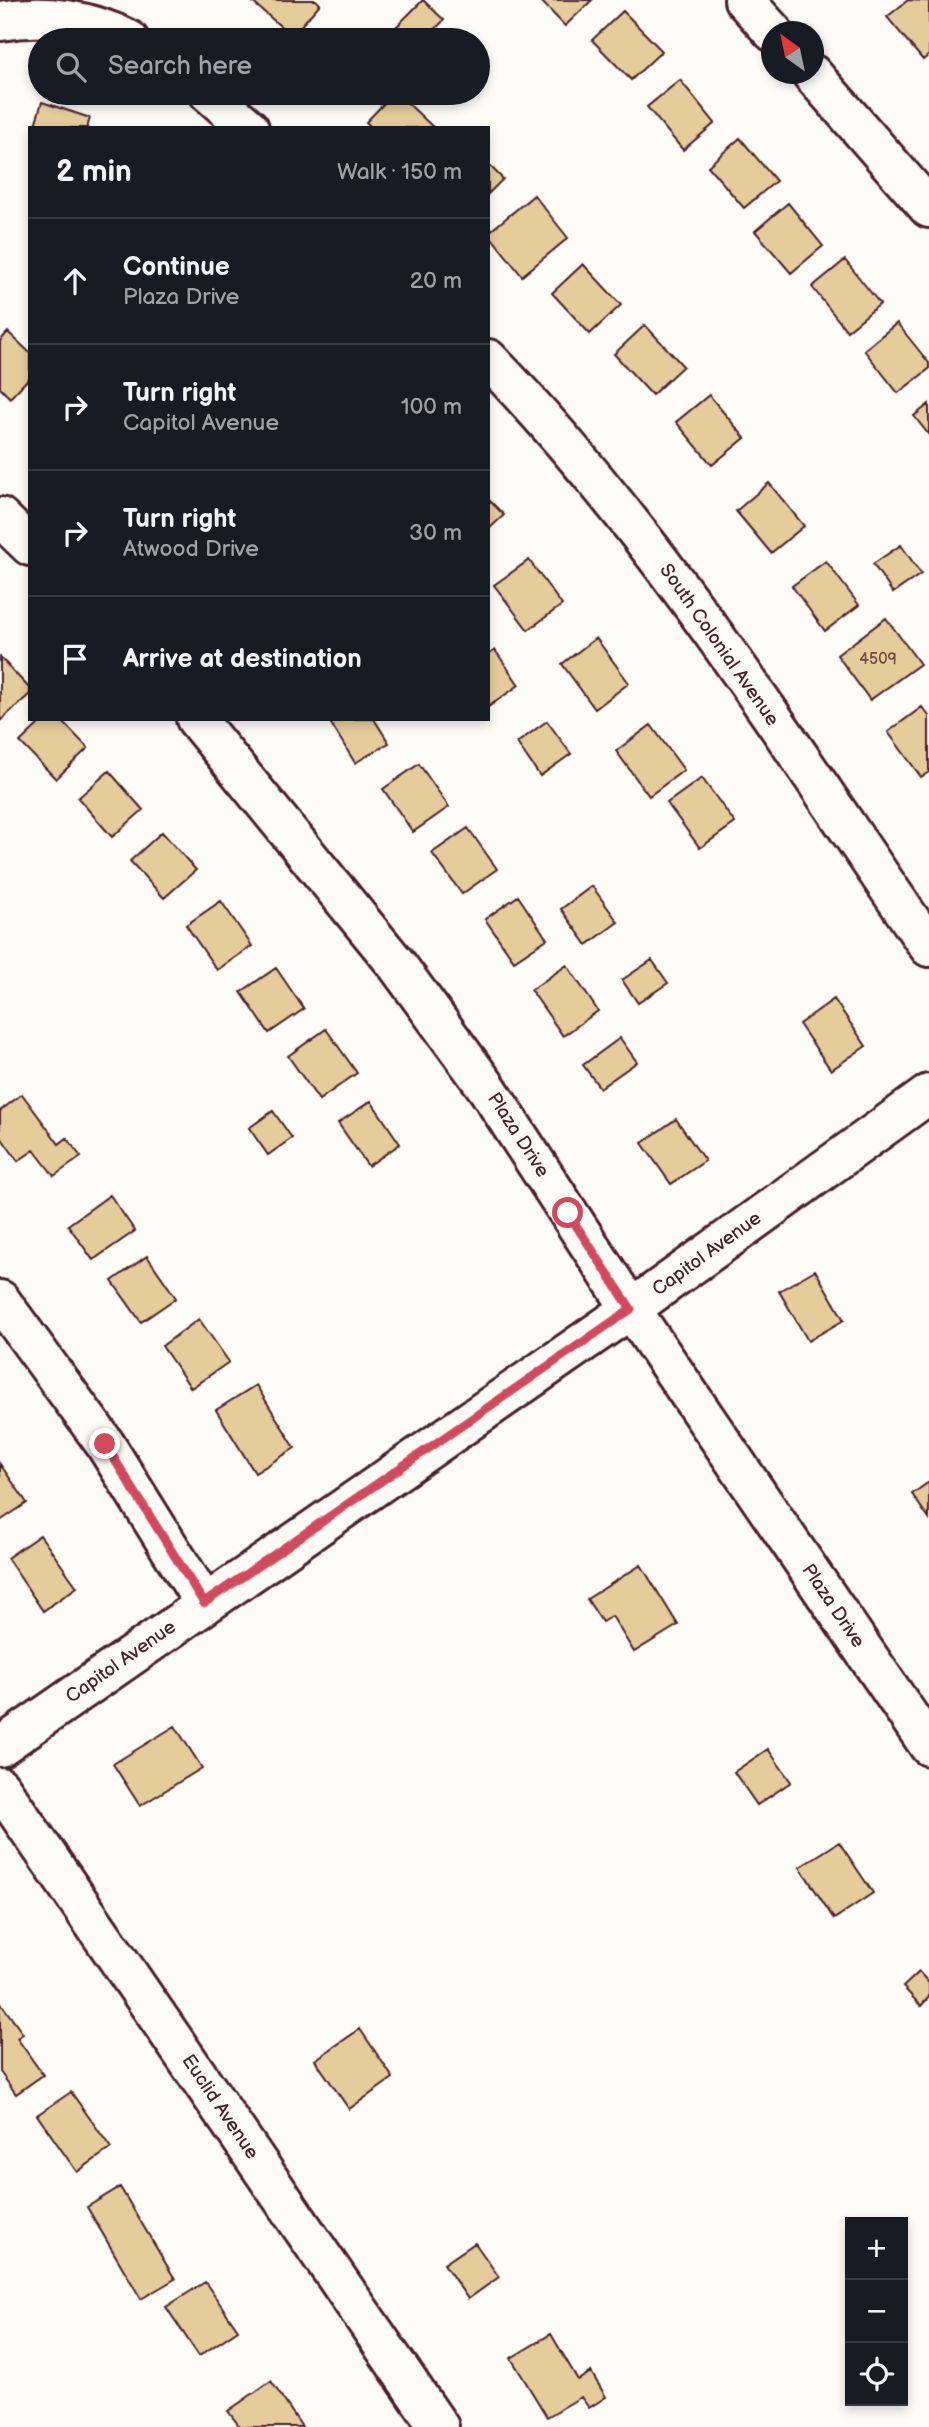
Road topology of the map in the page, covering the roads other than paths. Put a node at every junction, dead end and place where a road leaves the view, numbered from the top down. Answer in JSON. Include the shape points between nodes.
{"nodes":[{"id":1,"x":744,"y":0,"type":"edge"},
{"id":2,"x":0,"y":21,"type":"edge"},
{"id":3,"x":763,"y":21,"type":"edge"},
{"id":4,"x":105,"y":28,"type":"edge"},
{"id":5,"x":821,"y":84,"type":"edge"},
{"id":6,"x":223,"y":105,"type":"edge"},
{"id":7,"x":247,"y":126,"type":"edge"},
{"id":8,"x":929,"y":208,"type":"edge"},
{"id":9,"x":490,"y":361,"type":"edge"},
{"id":10,"x":0,"y":517,"type":"edge"},
{"id":11,"x":28,"y":544,"type":"edge"},
{"id":12,"x":198,"y":721,"type":"edge"},
{"id":13,"x":929,"y":947,"type":"edge"},
{"id":14,"x":929,"y":1094,"type":"edge"},
{"id":15,"x":0,"y":1300,"type":"edge"},
{"id":16,"x":631,"y":1309,"type":"junction"},
{"id":17,"x":204,"y":1603,"type":"junction"},
{"id":18,"x":929,"y":1746,"type":"edge"},
{"id":19,"x":0,"y":1747,"type":"edge"},
{"id":20,"x":0,"y":1787,"type":"edge"},
{"id":21,"x":439,"y":2427,"type":"edge"}],
"edges":[{"from":1,"to":3,"type":"street"},
{"from":2,"to":4,"type":"street","via":[[59,18]]},
{"from":5,"to":8,"type":"street"},
{"from":6,"to":7,"type":"street"},
{"from":9,"to":13,"type":"street","name":"South Colonial Avenue","via":[[567,445],[687,597]]},
{"from":10,"to":11,"type":"street"},
{"from":12,"to":16,"type":"street","name":"Plaza Drive","via":[[397,965],[487,1088]]},
{"from":14,"to":16,"type":"street","name":"Capitol Avenue"},
{"from":15,"to":17,"type":"street","via":[[105,1444]]},
{"from":16,"to":17,"type":"street","name":"Capitol Avenue"},
{"from":16,"to":18,"type":"street","name":"Plaza Drive"},
{"from":17,"to":19,"type":"street","name":"Capitol Avenue"},
{"from":20,"to":21,"type":"street","name":"Euclid Avenue"}]}
